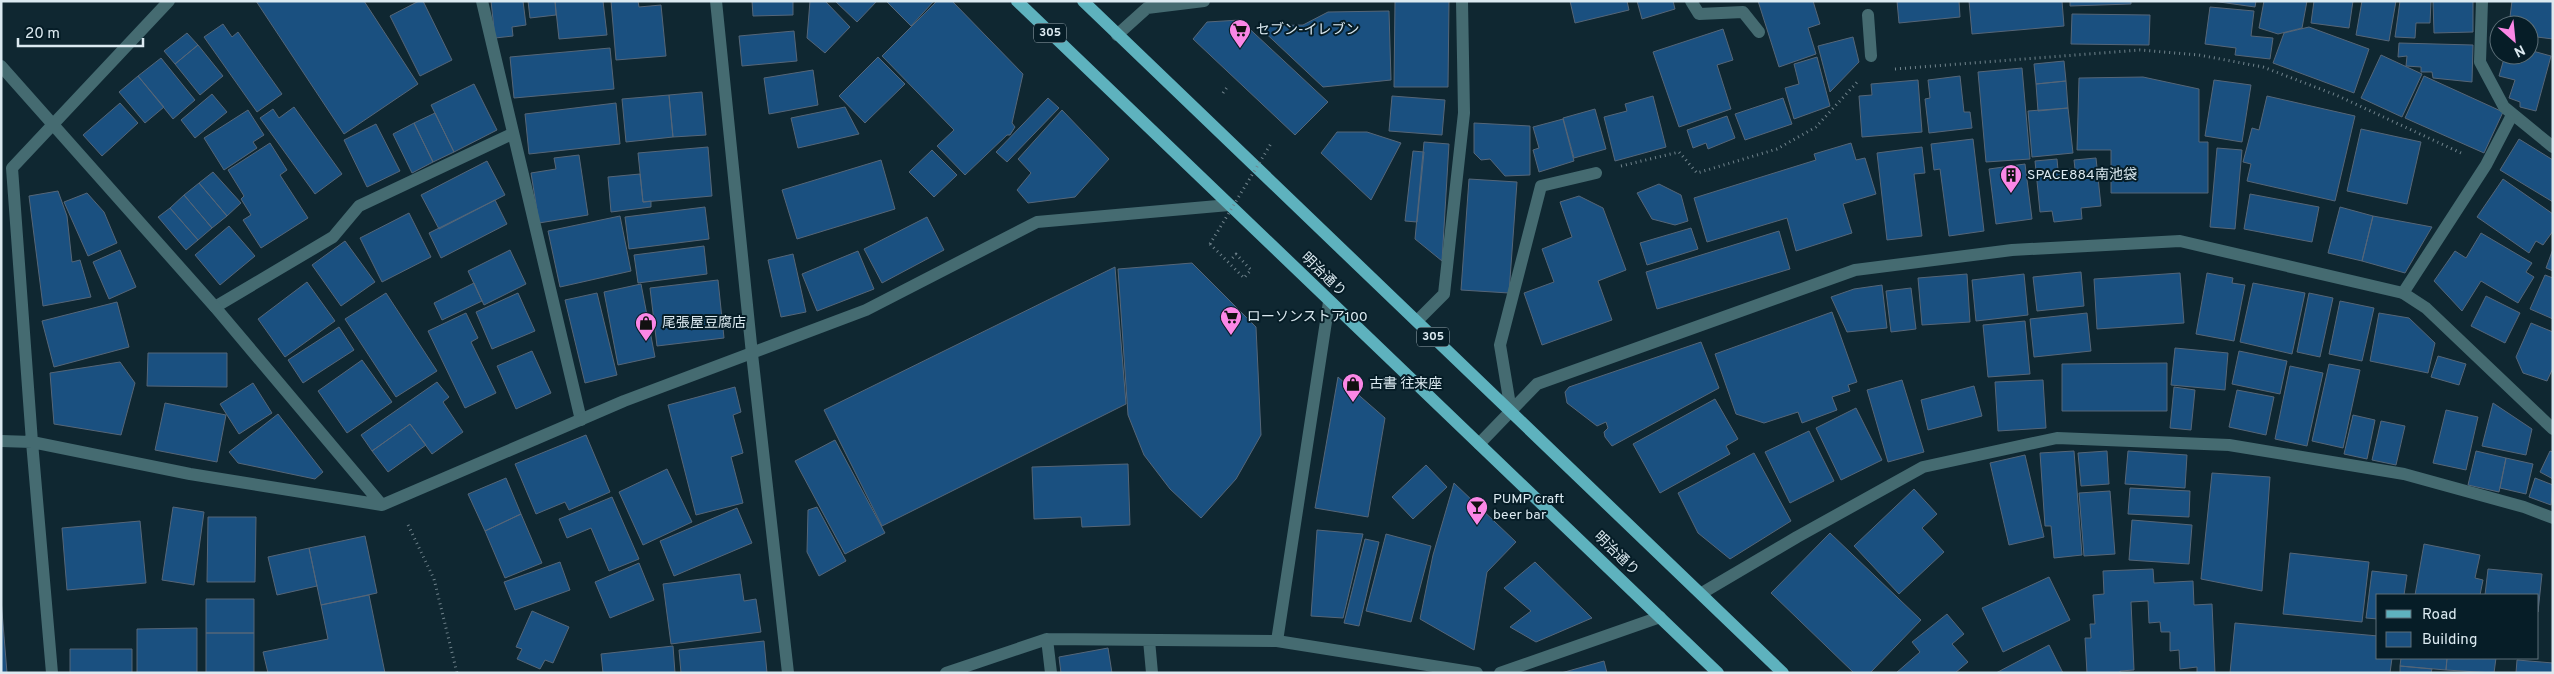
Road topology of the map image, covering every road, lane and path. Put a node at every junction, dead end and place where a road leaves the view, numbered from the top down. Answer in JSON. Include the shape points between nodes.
{"nodes":[{"id":1,"x":169,"y":1,"type":"edge"},
{"id":2,"x":482,"y":1,"type":"edge"},
{"id":3,"x":716,"y":1,"type":"edge"},
{"id":4,"x":1017,"y":1,"type":"edge"},
{"id":5,"x":1083,"y":1,"type":"edge"},
{"id":6,"x":1204,"y":1,"type":"edge"},
{"id":7,"x":1462,"y":1,"type":"edge"},
{"id":8,"x":1691,"y":1,"type":"edge"},
{"id":9,"x":2482,"y":1,"type":"edge"},
{"id":10,"x":1868,"y":8,"type":"edge"},
{"id":11,"x":1759,"y":32,"type":"dead end"},
{"id":12,"x":1117,"y":35,"type":"junction"},
{"id":13,"x":1871,"y":56,"type":"dead end"},
{"id":14,"x":1,"y":66,"type":"edge"},
{"id":15,"x":1916,"y":66,"type":"dead end"},
{"id":16,"x":1861,"y":78,"type":"dead end"},
{"id":17,"x":1228,"y":86,"type":"dead end"},
{"id":18,"x":1222,"y":92,"type":"dead end"},
{"id":19,"x":2512,"y":115,"type":"junction"},
{"id":20,"x":52,"y":125,"type":"junction"},
{"id":21,"x":512,"y":134,"type":"junction"},
{"id":22,"x":1272,"y":142,"type":"dead end"},
{"id":23,"x":2553,"y":147,"type":"edge"},
{"id":24,"x":2486,"y":165,"type":"junction"},
{"id":25,"x":1596,"y":173,"type":"joint"},
{"id":26,"x":1229,"y":205,"type":"junction"},
{"id":27,"x":1230,"y":261,"type":"dead end"},
{"id":28,"x":2402,"y":293,"type":"junction"},
{"id":29,"x":1329,"y":302,"type":"junction"},
{"id":30,"x":215,"y":307,"type":"junction"},
{"id":31,"x":1417,"y":321,"type":"junction"},
{"id":32,"x":752,"y":354,"type":"junction"},
{"id":33,"x":1511,"y":411,"type":"junction"},
{"id":34,"x":581,"y":420,"type":"junction"},
{"id":35,"x":2553,"y":429,"type":"edge"},
{"id":36,"x":1,"y":441,"type":"edge"},
{"id":37,"x":32,"y":442,"type":"junction"},
{"id":38,"x":1479,"y":444,"type":"junction"},
{"id":39,"x":395,"y":500,"type":"junction"},
{"id":40,"x":382,"y":505,"type":"junction"},
{"id":41,"x":2553,"y":518,"type":"edge"},
{"id":42,"x":1702,"y":593,"type":"junction"},
{"id":43,"x":1660,"y":617,"type":"junction"},
{"id":44,"x":1046,"y":639,"type":"junction"},
{"id":45,"x":1149,"y":640,"type":"junction"},
{"id":46,"x":1277,"y":641,"type":"junction"},
{"id":47,"x":1423,"y":668,"type":"edge"},
{"id":48,"x":52,"y":673,"type":"edge"},
{"id":49,"x":457,"y":673,"type":"edge"},
{"id":50,"x":788,"y":673,"type":"edge"},
{"id":51,"x":946,"y":673,"type":"edge"},
{"id":52,"x":1051,"y":673,"type":"edge"},
{"id":53,"x":1152,"y":673,"type":"edge"},
{"id":54,"x":1477,"y":673,"type":"edge"},
{"id":55,"x":1500,"y":673,"type":"edge"},
{"id":56,"x":1718,"y":673,"type":"edge"},
{"id":57,"x":1783,"y":673,"type":"edge"}],
"edges":[{"from":1,"to":20,"type":"street"},
{"from":2,"to":21,"type":"street"},
{"from":3,"to":32,"type":"street"},
{"from":4,"to":26,"type":"main road","name":"明治通り","number":"305"},
{"from":5,"to":12,"type":"main road","number":"305"},
{"from":6,"to":12,"type":"street","via":[[1146,8]]},
{"from":7,"to":31,"type":"street","via":[[1464,113],[1444,294]]},
{"from":8,"to":11,"type":"street","via":[[1699,14],[1743,12]]},
{"from":9,"to":19,"type":"street","via":[[2480,62],[2504,107]]},
{"from":10,"to":13,"type":"street"},
{"from":12,"to":31,"type":"main road","number":"305"},
{"from":14,"to":20,"type":"street"},
{"from":15,"to":24,"type":"path","via":[[2140,50],[2199,55],[2263,67],[2336,94]]},
{"from":16,"to":25,"type":"path","via":[[1816,127],[1777,148],[1697,173],[1679,152]]},
{"from":17,"to":18,"type":"path"},
{"from":19,"to":23,"type":"street"},
{"from":19,"to":24,"type":"street"},
{"from":20,"to":30,"type":"street"},
{"from":20,"to":37,"type":"street","via":[[12,168]]},
{"from":21,"to":30,"type":"street","via":[[358,206],[333,237]]},
{"from":21,"to":34,"type":"street"},
{"from":22,"to":27,"type":"path","bridge":true,"via":[[1210,244],[1244,278],[1251,270],[1236,254]]},
{"from":24,"to":28,"type":"street"},
{"from":25,"to":33,"type":"street","via":[[1541,186],[1500,345]]},
{"from":26,"to":29,"type":"main road","name":"明治通り","number":"305"},
{"from":26,"to":32,"type":"street","via":[[1037,222],[866,310]]},
{"from":28,"to":33,"type":"street","via":[[2180,241],[2012,250],[1855,270],[1538,384]]},
{"from":28,"to":35,"type":"street","via":[[2426,308]]},
{"from":29,"to":38,"type":"main road","name":"明治通り","number":"305"},
{"from":29,"to":46,"type":"street"},
{"from":30,"to":40,"type":"street"},
{"from":31,"to":33,"type":"main road","number":"305"},
{"from":32,"to":34,"type":"street"},
{"from":32,"to":50,"type":"street"},
{"from":33,"to":38,"type":"street"},
{"from":33,"to":42,"type":"main road","number":"305"},
{"from":34,"to":39,"type":"street"},
{"from":36,"to":37,"type":"street"},
{"from":37,"to":40,"type":"street","via":[[190,474]]},
{"from":37,"to":48,"type":"street"},
{"from":38,"to":43,"type":"main road","name":"明治通り","number":"305"},
{"from":39,"to":40,"type":"street"},
{"from":39,"to":49,"type":"path","via":[[434,579]]},
{"from":41,"to":42,"type":"street","via":[[2404,474],[2229,445],[2057,438],[1923,467]]},
{"from":42,"to":57,"type":"main road","number":"305"},
{"from":43,"to":55,"type":"street"},
{"from":43,"to":56,"type":"main road","name":"明治通り","number":"305"},
{"from":44,"to":45,"type":"street"},
{"from":44,"to":51,"type":"street"},
{"from":44,"to":52,"type":"street"},
{"from":45,"to":46,"type":"street"},
{"from":45,"to":53,"type":"street"},
{"from":46,"to":47,"type":"street"},
{"from":47,"to":54,"type":"street"}]}
